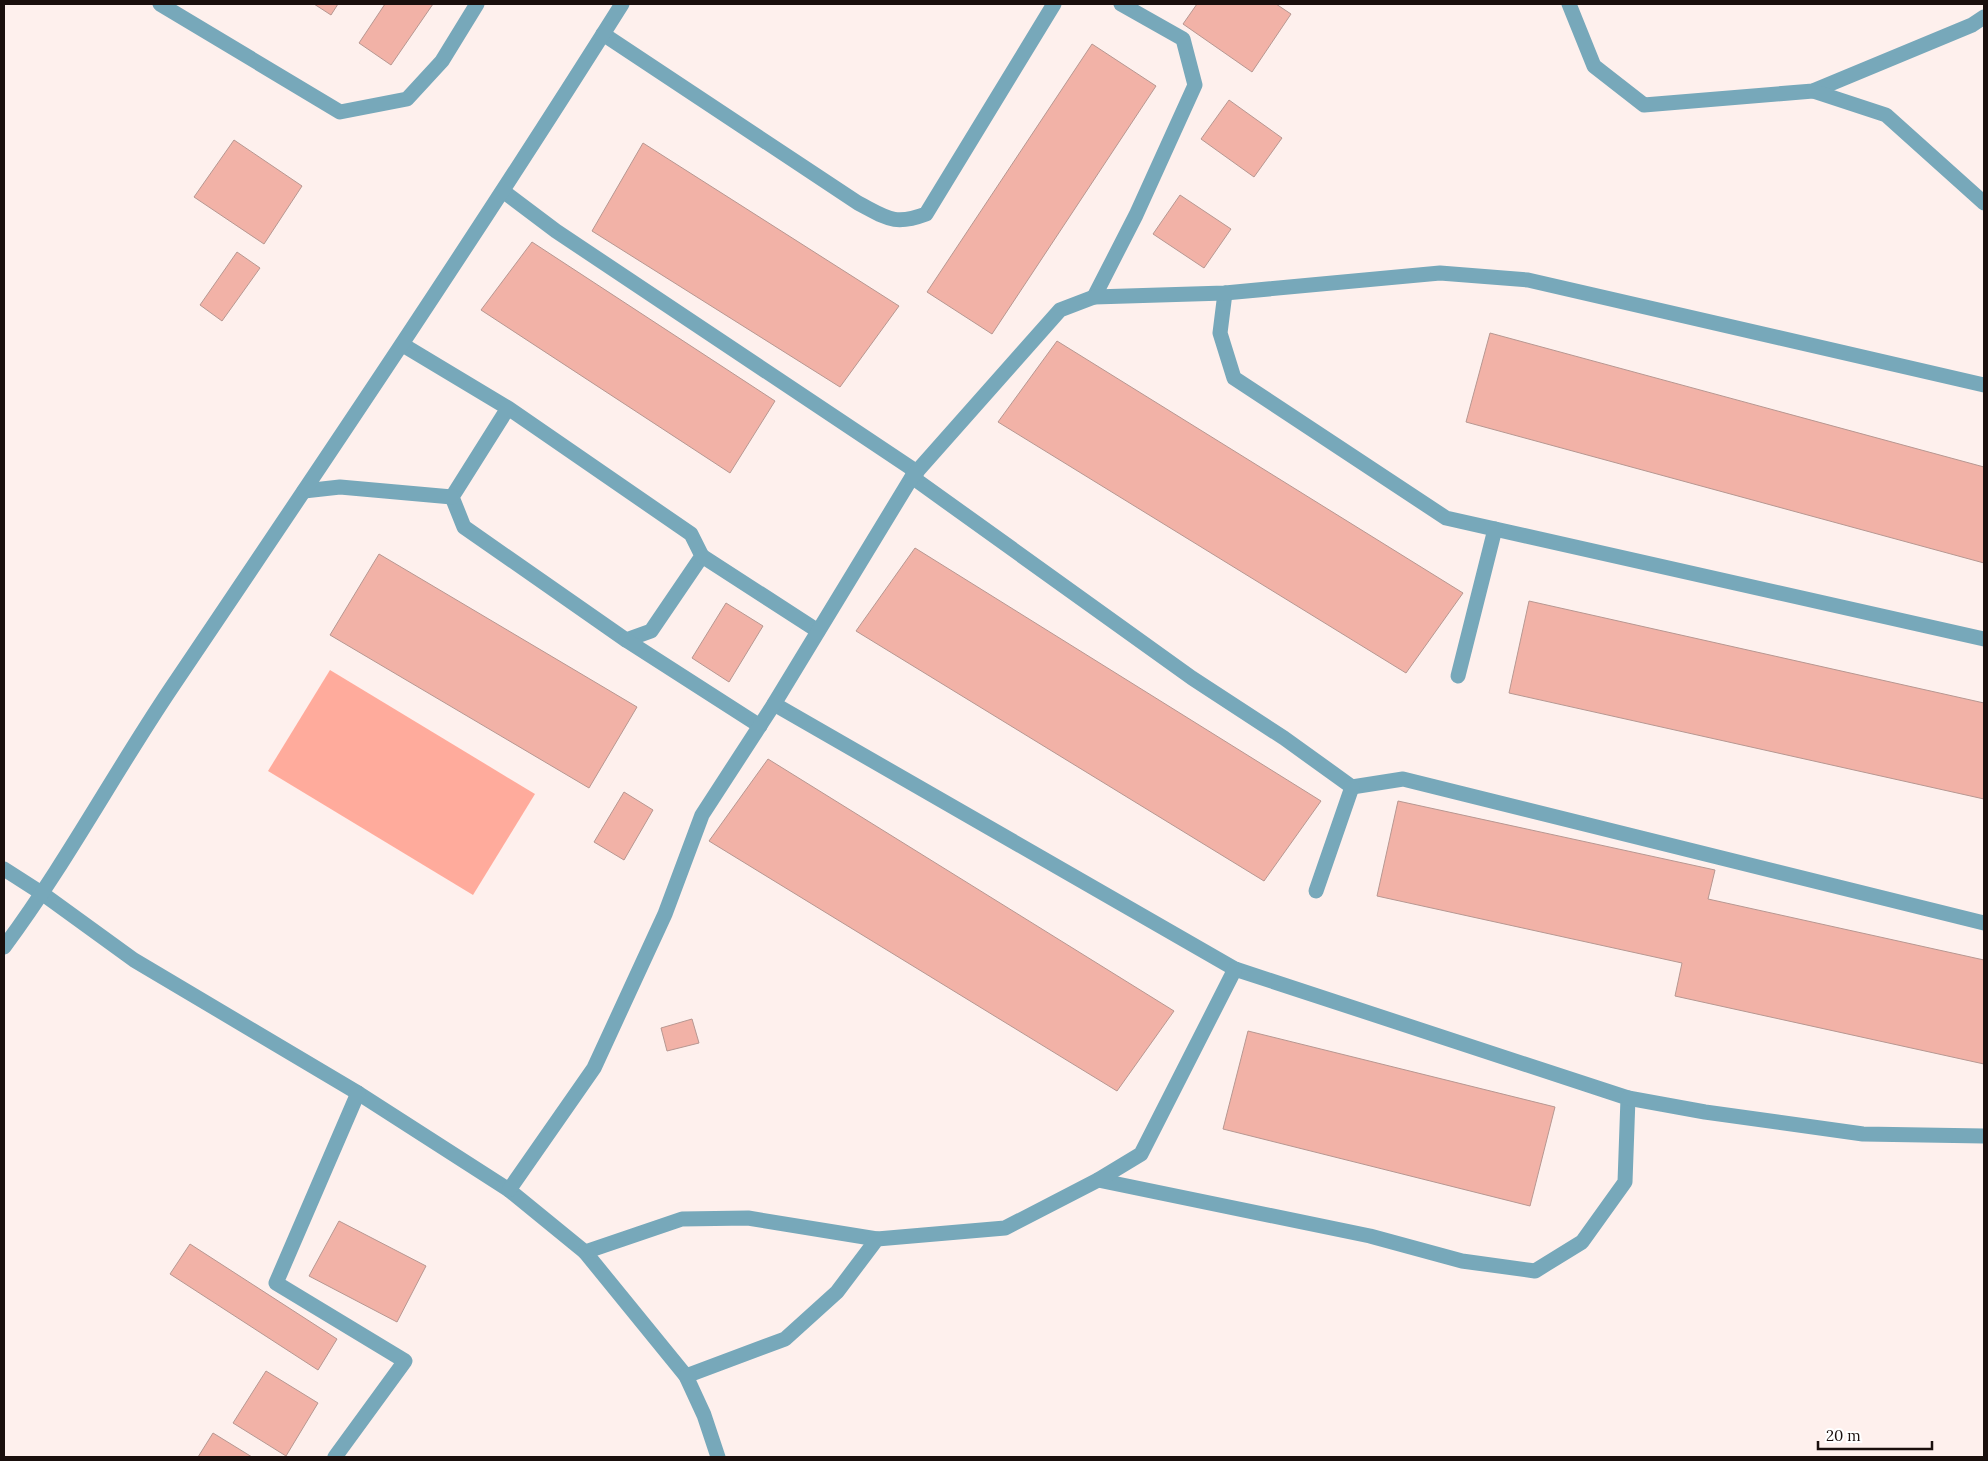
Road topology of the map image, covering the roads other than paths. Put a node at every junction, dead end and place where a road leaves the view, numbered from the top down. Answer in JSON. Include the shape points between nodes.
{"nodes":[{"id":1,"x":160,"y":4,"type":"edge"},
{"id":2,"x":477,"y":4,"type":"edge"},
{"id":3,"x":622,"y":4,"type":"edge"},
{"id":4,"x":1054,"y":4,"type":"edge"},
{"id":5,"x":1121,"y":4,"type":"edge"},
{"id":6,"x":1569,"y":4,"type":"edge"},
{"id":7,"x":1984,"y":17,"type":"edge"},
{"id":8,"x":603,"y":34,"type":"junction"},
{"id":9,"x":1812,"y":91,"type":"junction"},
{"id":10,"x":503,"y":191,"type":"junction"},
{"id":11,"x":1984,"y":204,"type":"edge"},
{"id":12,"x":1225,"y":293,"type":"junction"},
{"id":13,"x":1094,"y":297,"type":"junction"},
{"id":14,"x":403,"y":345,"type":"junction"},
{"id":15,"x":1984,"y":386,"type":"edge"},
{"id":16,"x":508,"y":408,"type":"junction"},
{"id":17,"x":914,"y":475,"type":"junction"},
{"id":18,"x":304,"y":491,"type":"junction"},
{"id":19,"x":452,"y":498,"type":"junction"},
{"id":20,"x":1495,"y":529,"type":"junction"},
{"id":21,"x":702,"y":556,"type":"junction"},
{"id":22,"x":818,"y":631,"type":"junction"},
{"id":23,"x":1984,"y":639,"type":"edge"},
{"id":24,"x":626,"y":640,"type":"junction"},
{"id":25,"x":1458,"y":676,"type":"dead end"},
{"id":26,"x":774,"y":704,"type":"junction"},
{"id":27,"x":760,"y":726,"type":"junction"},
{"id":28,"x":1352,"y":787,"type":"junction"},
{"id":29,"x":4,"y":869,"type":"edge"},
{"id":30,"x":1316,"y":891,"type":"dead end"},
{"id":31,"x":43,"y":894,"type":"junction"},
{"id":32,"x":1984,"y":923,"type":"edge"},
{"id":33,"x":4,"y":947,"type":"edge"},
{"id":34,"x":1235,"y":969,"type":"junction"},
{"id":35,"x":358,"y":1093,"type":"junction"},
{"id":36,"x":1628,"y":1098,"type":"junction"},
{"id":37,"x":1984,"y":1136,"type":"edge"},
{"id":38,"x":1098,"y":1180,"type":"junction"},
{"id":39,"x":509,"y":1190,"type":"junction"},
{"id":40,"x":877,"y":1239,"type":"junction"},
{"id":41,"x":586,"y":1252,"type":"junction"},
{"id":42,"x":686,"y":1376,"type":"junction"},
{"id":43,"x":335,"y":1457,"type":"edge"},
{"id":44,"x":718,"y":1457,"type":"edge"}],
"edges":[{"from":1,"to":2,"type":"street","via":[[340,112],[407,99],[442,61]]},
{"from":3,"to":8,"type":"street"},
{"from":4,"to":8,"type":"street","via":[[926,214],[906,221],[885,218],[858,203]]},
{"from":5,"to":13,"type":"street","via":[[1183,38],[1195,85],[1136,215]]},
{"from":6,"to":9,"type":"street","via":[[1594,66],[1644,104]]},
{"from":7,"to":9,"type":"street","via":[[1972,25]]},
{"from":8,"to":10,"type":"street"},
{"from":9,"to":11,"type":"street","via":[[1886,114]]},
{"from":10,"to":14,"type":"street"},
{"from":10,"to":17,"type":"street","via":[[556,231]]},
{"from":12,"to":13,"type":"street"},
{"from":12,"to":15,"type":"street","via":[[1440,273],[1528,280]]},
{"from":12,"to":20,"type":"street","via":[[1220,333],[1234,378],[1446,518]]},
{"from":13,"to":17,"type":"street","via":[[1060,310]]},
{"from":14,"to":16,"type":"street"},
{"from":14,"to":18,"type":"street"},
{"from":16,"to":19,"type":"street"},
{"from":16,"to":21,"type":"street","via":[[691,534]]},
{"from":17,"to":22,"type":"street"},
{"from":17,"to":28,"type":"street","via":[[1192,678]]},
{"from":18,"to":19,"type":"street","via":[[340,487]]},
{"from":18,"to":31,"type":"street","via":[[141,733]]},
{"from":19,"to":24,"type":"street","via":[[464,527]]},
{"from":20,"to":23,"type":"street"},
{"from":20,"to":25,"type":"street"},
{"from":21,"to":22,"type":"street"},
{"from":21,"to":24,"type":"street","via":[[651,631]]},
{"from":22,"to":26,"type":"street"},
{"from":24,"to":27,"type":"street"},
{"from":26,"to":27,"type":"street"},
{"from":26,"to":34,"type":"street"},
{"from":27,"to":39,"type":"street","via":[[702,815],[664,914],[594,1068]]},
{"from":28,"to":30,"type":"street"},
{"from":28,"to":32,"type":"street","via":[[1403,779]]},
{"from":29,"to":31,"type":"street"},
{"from":31,"to":33,"type":"street"},
{"from":31,"to":35,"type":"street","via":[[134,960]]},
{"from":34,"to":36,"type":"street"},
{"from":34,"to":38,"type":"street","via":[[1141,1154]]},
{"from":35,"to":39,"type":"street"},
{"from":35,"to":43,"type":"street","via":[[276,1282],[405,1361]]},
{"from":36,"to":37,"type":"street","via":[[1863,1134]]},
{"from":36,"to":38,"type":"street","via":[[1625,1182],[1582,1242],[1535,1271],[1462,1261],[1370,1236]]},
{"from":38,"to":40,"type":"street","via":[[1004,1228]]},
{"from":39,"to":41,"type":"street"},
{"from":40,"to":41,"type":"street","via":[[748,1218],[682,1218]]},
{"from":40,"to":42,"type":"street","via":[[837,1292],[785,1339]]},
{"from":41,"to":42,"type":"street"},
{"from":42,"to":44,"type":"street"}]}
